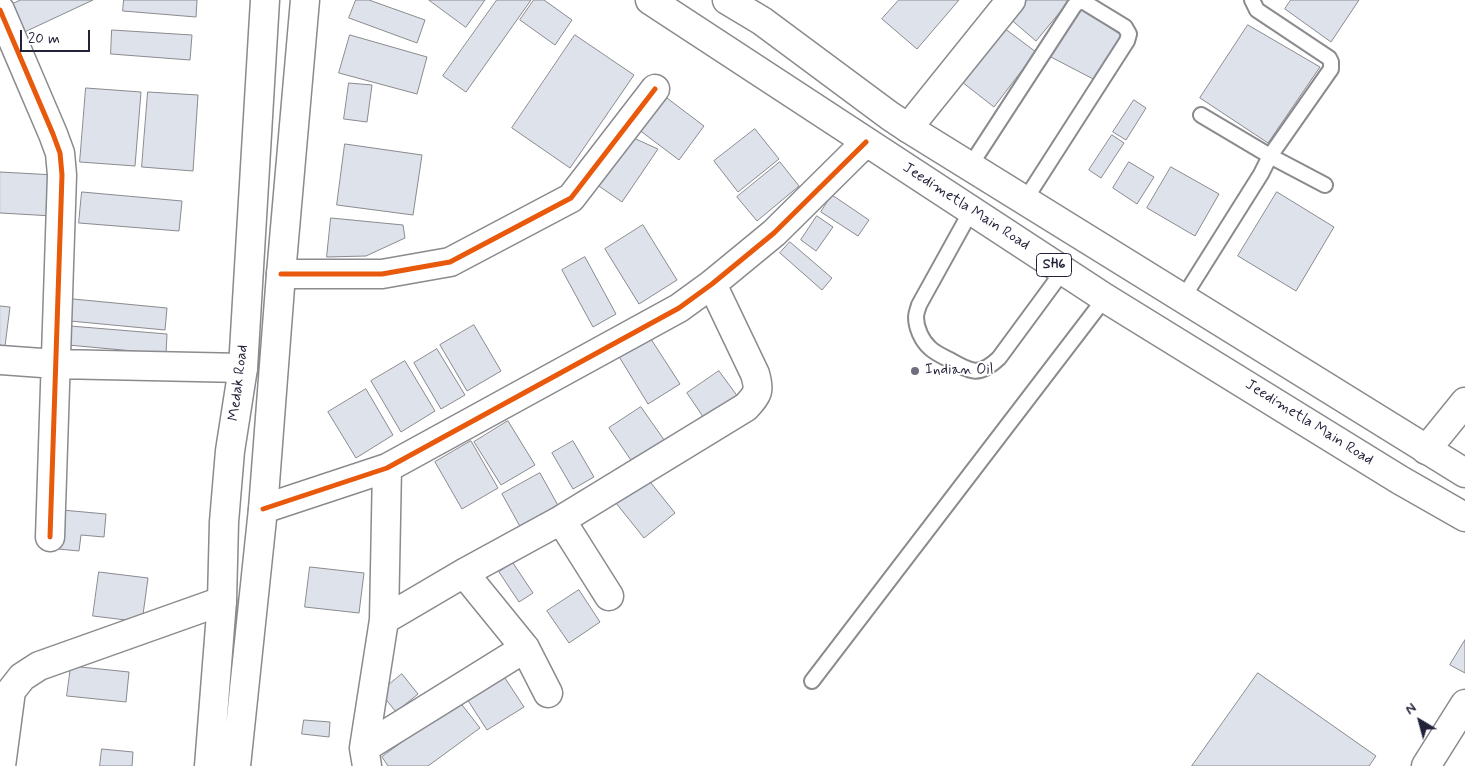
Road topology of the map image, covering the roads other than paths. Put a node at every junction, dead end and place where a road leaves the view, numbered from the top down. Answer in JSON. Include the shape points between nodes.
{"nodes":[{"id":1,"x":265,"y":0,"type":"edge"},
{"id":2,"x":305,"y":0,"type":"edge"},
{"id":3,"x":650,"y":0,"type":"edge"},
{"id":4,"x":727,"y":0,"type":"edge"},
{"id":5,"x":1011,"y":0,"type":"edge"},
{"id":6,"x":1252,"y":0,"type":"edge"},
{"id":7,"x":0,"y":10,"type":"edge"},
{"id":8,"x":655,"y":89,"type":"dead end"},
{"id":9,"x":1201,"y":115,"type":"dead end"},
{"id":10,"x":908,"y":128,"type":"junction"},
{"id":11,"x":866,"y":142,"type":"junction"},
{"id":12,"x":1270,"y":156,"type":"junction"},
{"id":13,"x":970,"y":166,"type":"junction"},
{"id":14,"x":1325,"y":185,"type":"dead end"},
{"id":15,"x":1025,"y":200,"type":"junction"},
{"id":16,"x":972,"y":211,"type":"junction"},
{"id":17,"x":1063,"y":271,"type":"junction"},
{"id":18,"x":282,"y":274,"type":"junction"},
{"id":19,"x":712,"y":284,"type":"junction"},
{"id":20,"x":1105,"y":298,"type":"junction"},
{"id":21,"x":1183,"y":298,"type":"junction"},
{"id":22,"x":0,"y":360,"type":"edge"},
{"id":23,"x":56,"y":364,"type":"junction"},
{"id":24,"x":243,"y":368,"type":"junction"},
{"id":25,"x":1465,"y":402,"type":"edge"},
{"id":26,"x":1426,"y":450,"type":"junction"},
{"id":27,"x":387,"y":468,"type":"junction"},
{"id":28,"x":1465,"y":473,"type":"edge"},
{"id":29,"x":263,"y":508,"type":"junction"},
{"id":30,"x":1465,"y":517,"type":"edge"},
{"id":31,"x":561,"y":520,"type":"junction"},
{"id":32,"x":50,"y":537,"type":"dead end"},
{"id":33,"x":223,"y":557,"type":"junction"},
{"id":34,"x":257,"y":562,"type":"junction"},
{"id":35,"x":464,"y":573,"type":"junction"},
{"id":36,"x":609,"y":596,"type":"dead end"},
{"id":37,"x":222,"y":601,"type":"junction"},
{"id":38,"x":384,"y":620,"type":"junction"},
{"id":39,"x":525,"y":648,"type":"junction"},
{"id":40,"x":812,"y":681,"type":"dead end"},
{"id":41,"x":548,"y":693,"type":"dead end"},
{"id":42,"x":1465,"y":704,"type":"edge"},
{"id":43,"x":365,"y":757,"type":"edge"},
{"id":44,"x":1,"y":766,"type":"edge"},
{"id":45,"x":209,"y":766,"type":"edge"},
{"id":46,"x":236,"y":766,"type":"edge"},
{"id":47,"x":1426,"y":766,"type":"edge"}],
"edges":[{"from":1,"to":24,"type":"street","name":"Medak Road"},
{"from":2,"to":18,"type":"street"},
{"from":3,"to":11,"type":"street","name":"Jeedimetla Main Road","number":"SH6"},
{"from":4,"to":10,"type":"street","number":"SH6","via":[[762,21]]},
{"from":5,"to":10,"type":"street"},
{"from":6,"to":12,"type":"lane","via":[[1257,10],[1332,62],[1331,69]]},
{"from":7,"to":23,"type":"street","via":[[60,153]]},
{"from":8,"to":18,"type":"street","via":[[571,198],[450,262],[382,274]]},
{"from":9,"to":12,"type":"lane"},
{"from":10,"to":13,"type":"street","number":"SH6"},
{"from":11,"to":16,"type":"street","name":"Jeedimetla Main Road","number":"SH6"},
{"from":11,"to":19,"type":"street","via":[[774,233]]},
{"from":12,"to":14,"type":"lane"},
{"from":12,"to":21,"type":"lane"},
{"from":13,"to":15,"type":"street","number":"SH6"},
{"from":13,"to":15,"type":"lane","via":[[1078,2],[1084,2],[1125,27],[1129,34],[1127,41]]},
{"from":15,"to":21,"type":"street","number":"SH6"},
{"from":16,"to":17,"type":"street","name":"Jeedimetla Main Road","number":"SH6"},
{"from":16,"to":17,"type":"lane","via":[[918,305],[918,329],[931,350],[970,371],[990,366]]},
{"from":17,"to":20,"type":"street","name":"Jeedimetla Main Road","number":"SH6"},
{"from":18,"to":29,"type":"street"},
{"from":19,"to":27,"type":"street","via":[[679,308]]},
{"from":19,"to":31,"type":"street","via":[[755,374],[756,395],[746,407]]},
{"from":20,"to":30,"type":"street","name":"Jeedimetla Main Road","number":"SH6"},
{"from":20,"to":40,"type":"lane"},
{"from":21,"to":26,"type":"street","number":"SH6"},
{"from":22,"to":23,"type":"street"},
{"from":23,"to":24,"type":"street"},
{"from":23,"to":32,"type":"street"},
{"from":24,"to":33,"type":"street","name":"Medak Road","via":[[230,451]]},
{"from":25,"to":26,"type":"street"},
{"from":26,"to":28,"type":"street","number":"SH6"},
{"from":27,"to":29,"type":"street"},
{"from":27,"to":38,"type":"street"},
{"from":29,"to":34,"type":"street"},
{"from":31,"to":35,"type":"street"},
{"from":31,"to":36,"type":"street"},
{"from":33,"to":34,"type":"street"},
{"from":33,"to":37,"type":"street","name":"Medak Road"},
{"from":34,"to":46,"type":"street"},
{"from":35,"to":38,"type":"street"},
{"from":35,"to":39,"type":"street"},
{"from":37,"to":44,"type":"street","via":[[39,666],[22,677],[11,691]]},
{"from":37,"to":45,"type":"street","name":"Medak Road"},
{"from":38,"to":43,"type":"street"},
{"from":39,"to":41,"type":"street"},
{"from":39,"to":43,"type":"street"},
{"from":42,"to":47,"type":"street"}]}
